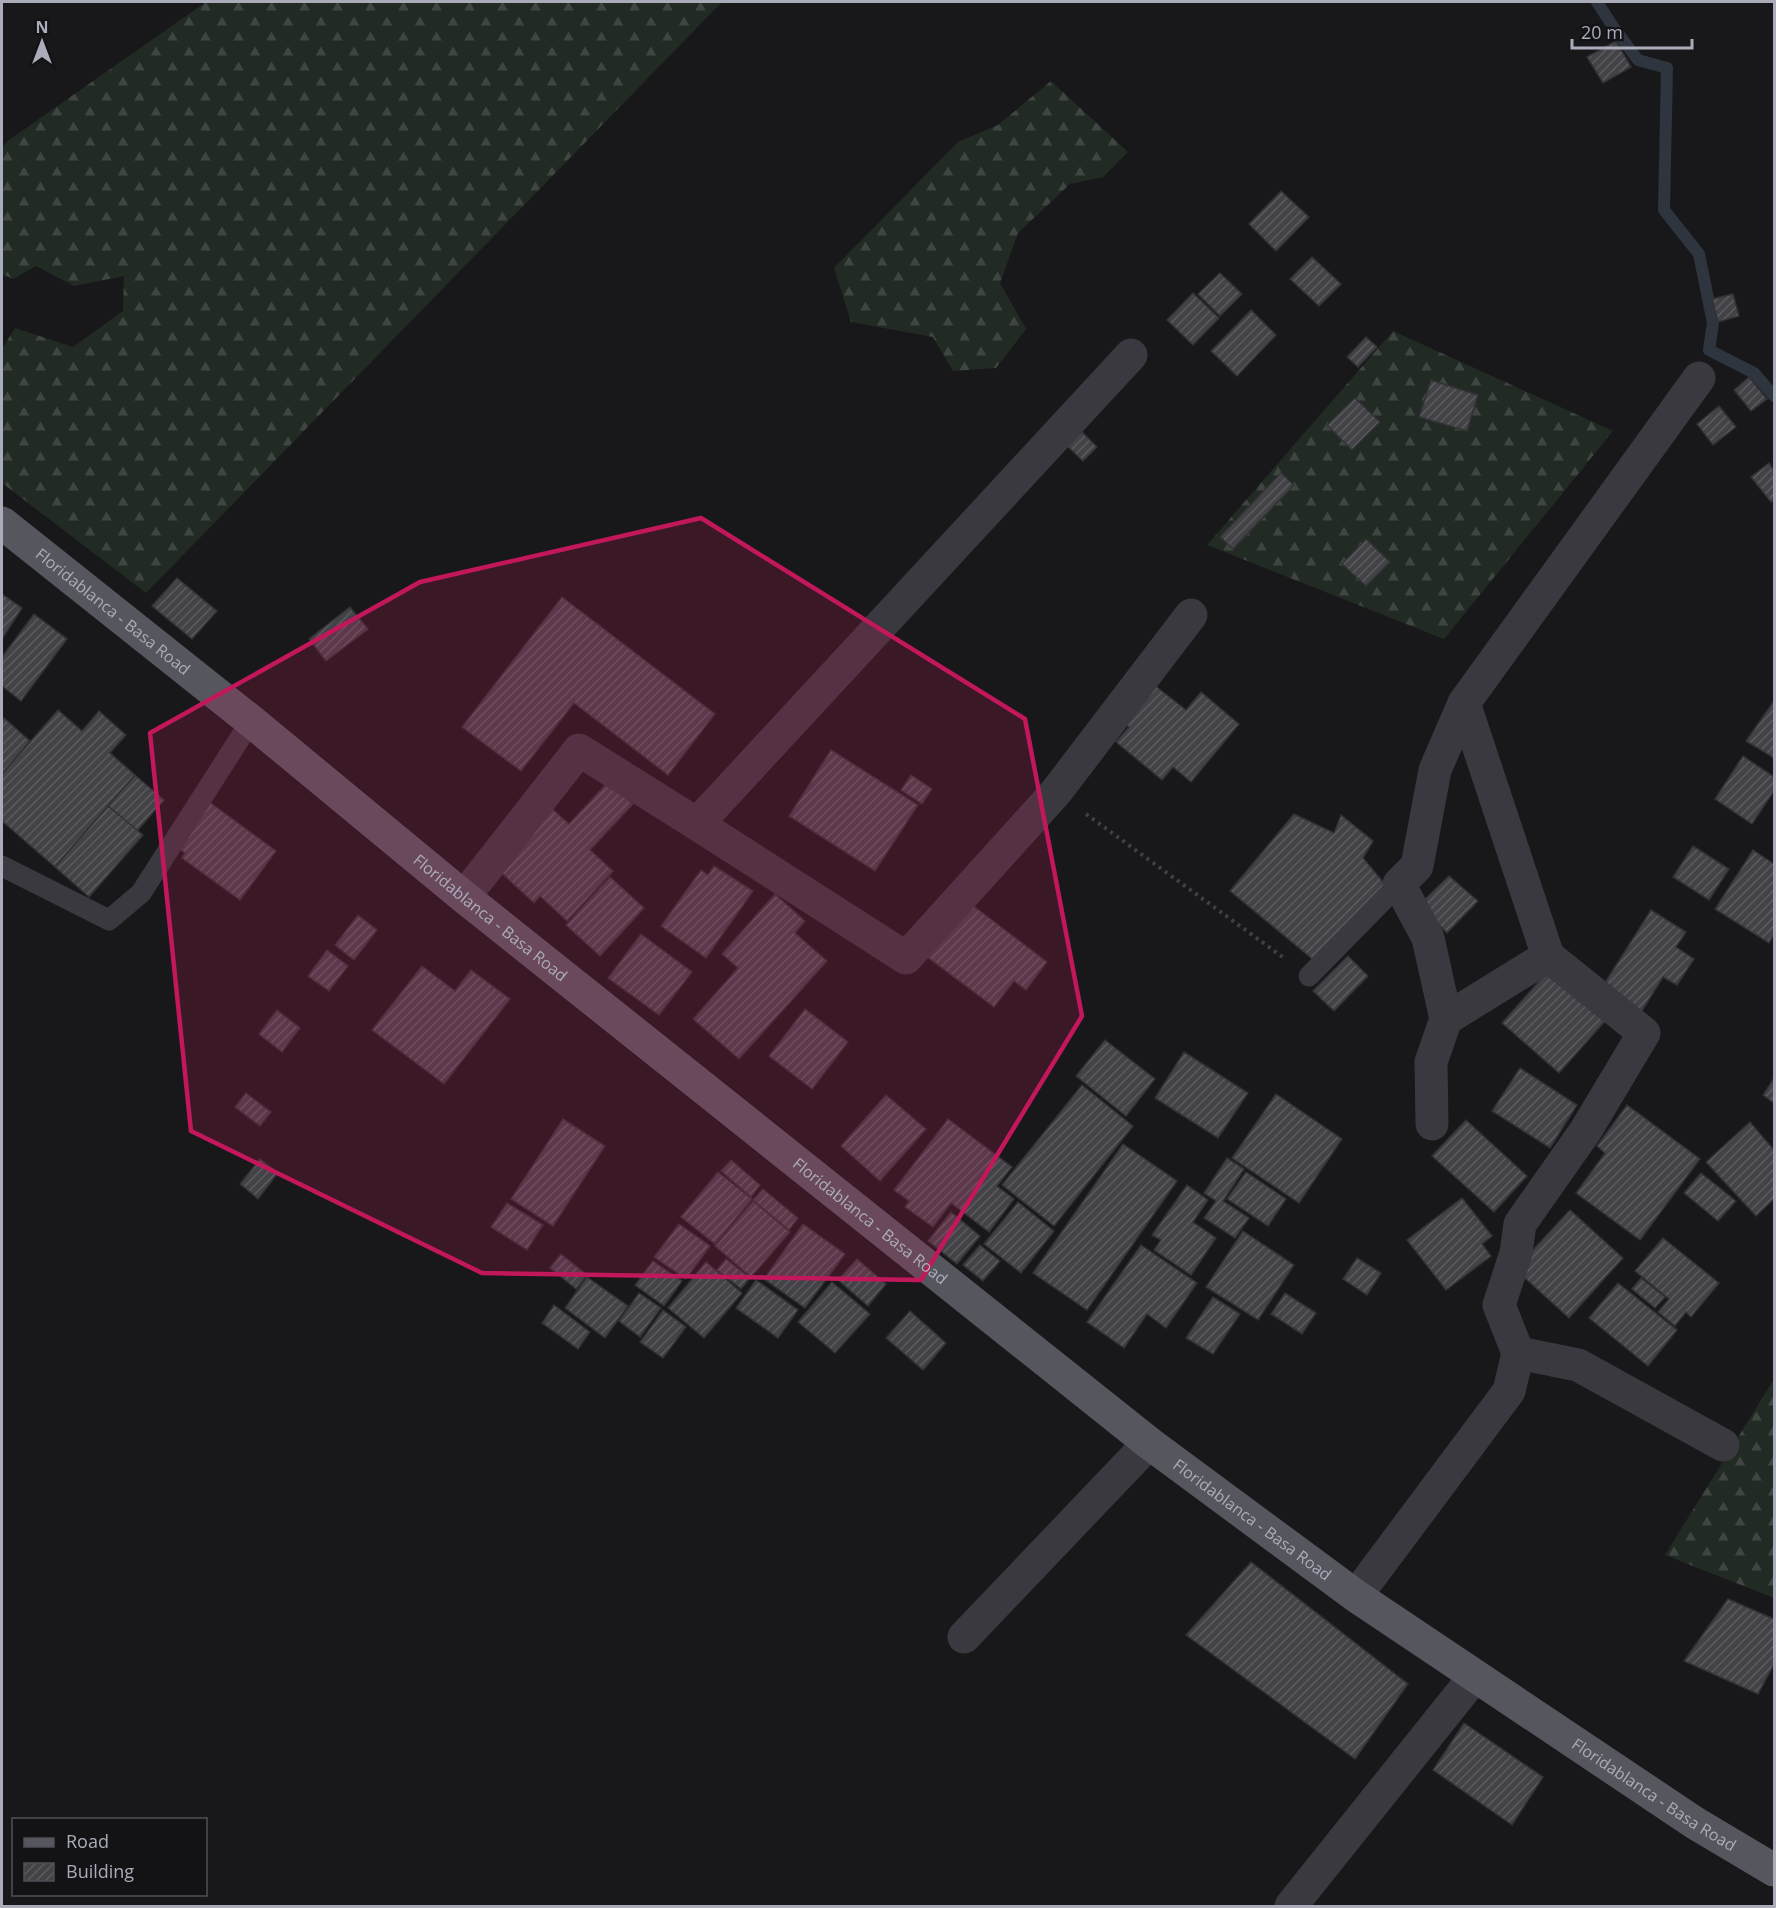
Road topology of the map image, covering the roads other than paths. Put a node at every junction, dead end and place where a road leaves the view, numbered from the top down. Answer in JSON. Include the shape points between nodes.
{"nodes":[{"id":1,"x":1131,"y":355,"type":"dead end"},
{"id":2,"x":1699,"y":378,"type":"dead end"},
{"id":3,"x":2,"y":523,"type":"edge"},
{"id":4,"x":1191,"y":615,"type":"dead end"},
{"id":5,"x":1464,"y":704,"type":"junction"},
{"id":6,"x":251,"y":721,"type":"junction"},
{"id":7,"x":697,"y":824,"type":"junction"},
{"id":8,"x":2,"y":866,"type":"edge"},
{"id":9,"x":1399,"y":884,"type":"junction"},
{"id":10,"x":464,"y":897,"type":"junction"},
{"id":11,"x":1548,"y":956,"type":"junction"},
{"id":12,"x":1309,"y":976,"type":"road end"},
{"id":13,"x":1446,"y":1019,"type":"junction"},
{"id":14,"x":1432,"y":1124,"type":"dead end"},
{"id":15,"x":1518,"y":1353,"type":"junction"},
{"id":16,"x":1149,"y":1443,"type":"junction"},
{"id":17,"x":1723,"y":1446,"type":"dead end"},
{"id":18,"x":1356,"y":1596,"type":"junction"},
{"id":19,"x":964,"y":1637,"type":"dead end"},
{"id":20,"x":1475,"y":1676,"type":"junction"},
{"id":21,"x":1774,"y":1870,"type":"edge"},
{"id":22,"x":1291,"y":1906,"type":"edge"}],
"edges":[{"from":1,"to":7,"type":"street"},
{"from":2,"to":5,"type":"street"},
{"from":3,"to":6,"type":"main road","name":"Floridablanca - Basa Road"},
{"from":4,"to":7,"type":"street","via":[[1056,792],[906,958]]},
{"from":5,"to":9,"type":"street","via":[[1435,770],[1417,866]]},
{"from":5,"to":11,"type":"street"},
{"from":6,"to":8,"type":"lane","via":[[141,893],[109,920]]},
{"from":6,"to":10,"type":"main road","name":"Floridablanca - Basa Road"},
{"from":7,"to":10,"type":"street","via":[[579,750]]},
{"from":9,"to":12,"type":"lane"},
{"from":9,"to":13,"type":"street","via":[[1428,938]]},
{"from":10,"to":16,"type":"main road","name":"Floridablanca - Basa Road"},
{"from":11,"to":13,"type":"street"},
{"from":11,"to":15,"type":"street","via":[[1644,1033],[1587,1130],[1520,1224],[1516,1253],[1499,1305]]},
{"from":13,"to":14,"type":"street","via":[[1431,1062]]},
{"from":15,"to":17,"type":"street","via":[[1578,1365]]},
{"from":15,"to":18,"type":"street","via":[[1509,1391]]},
{"from":16,"to":18,"type":"main road","name":"Floridablanca - Basa Road"},
{"from":16,"to":19,"type":"street"},
{"from":18,"to":20,"type":"main road","name":"Floridablanca - Basa Road"},
{"from":20,"to":21,"type":"main road","name":"Floridablanca - Basa Road","via":[[1695,1823]]},
{"from":20,"to":22,"type":"street"}]}
